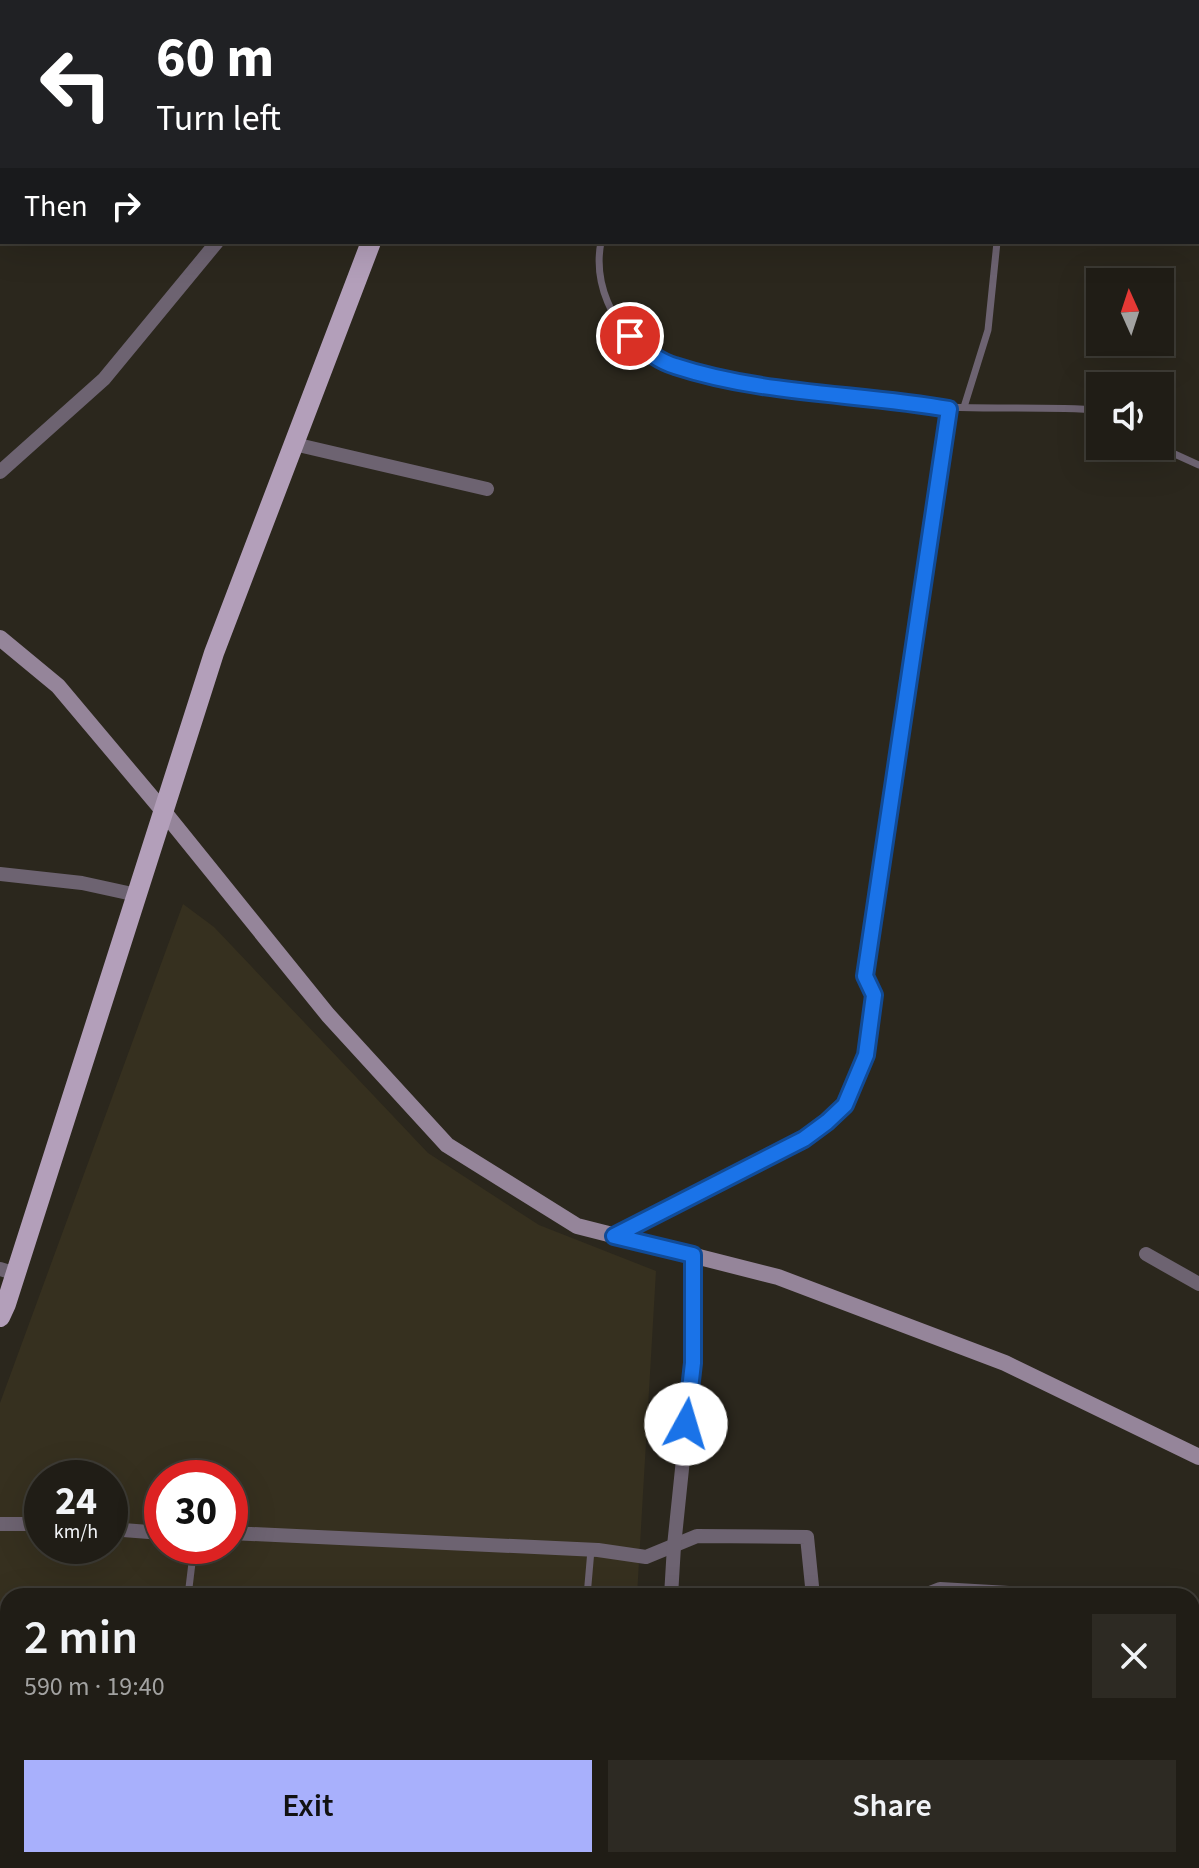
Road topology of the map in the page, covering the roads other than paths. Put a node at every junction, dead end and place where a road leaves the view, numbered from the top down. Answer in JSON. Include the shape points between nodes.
{"nodes":[{"id":1,"x":215,"y":244,"type":"edge"},
{"id":2,"x":370,"y":244,"type":"edge"},
{"id":3,"x":601,"y":244,"type":"edge"},
{"id":4,"x":997,"y":244,"type":"edge"},
{"id":5,"x":939,"y":407,"type":"junction"},
{"id":6,"x":964,"y":407,"type":"junction"},
{"id":7,"x":1086,"y":409,"type":"edge"},
{"id":8,"x":294,"y":444,"type":"junction"},
{"id":9,"x":1174,"y":454,"type":"edge"},
{"id":10,"x":1199,"y":465,"type":"edge"},
{"id":11,"x":0,"y":472,"type":"edge"},
{"id":12,"x":487,"y":489,"type":"dead end"},
{"id":13,"x":0,"y":638,"type":"edge"},
{"id":14,"x":164,"y":812,"type":"junction"},
{"id":15,"x":0,"y":874,"type":"edge"},
{"id":16,"x":137,"y":895,"type":"junction"},
{"id":17,"x":874,"y":995,"type":"joint"},
{"id":18,"x":614,"y":1236,"type":"junction"},
{"id":19,"x":1146,"y":1254,"type":"dead end"},
{"id":20,"x":693,"y":1255,"type":"junction"},
{"id":21,"x":8,"y":1272,"type":"edge"},
{"id":22,"x":1199,"y":1284,"type":"edge"},
{"id":23,"x":0,"y":1317,"type":"edge"},
{"id":24,"x":1199,"y":1457,"type":"edge"},
{"id":25,"x":0,"y":1524,"type":"edge"},
{"id":26,"x":24,"y":1524,"type":"edge"},
{"id":27,"x":248,"y":1534,"type":"edge"},
{"id":28,"x":674,"y":1546,"type":"junction"},
{"id":29,"x":591,"y":1550,"type":"junction"},
{"id":30,"x":192,"y":1564,"type":"edge"},
{"id":31,"x":189,"y":1588,"type":"edge"},
{"id":32,"x":588,"y":1588,"type":"edge"},
{"id":33,"x":671,"y":1588,"type":"edge"},
{"id":34,"x":812,"y":1588,"type":"edge"}],
"edges":[{"from":1,"to":11,"type":"street","via":[[104,379]]},
{"from":2,"to":8,"type":"main road"},
{"from":3,"to":5,"type":"lane","via":[[602,289],[616,321],[645,350],[673,366],[744,382]]},
{"from":4,"to":6,"type":"lane","via":[[988,330]]},
{"from":5,"to":6,"type":"lane"},
{"from":5,"to":17,"type":"lane","via":[[949,409],[865,976]]},
{"from":6,"to":7,"type":"lane"},
{"from":8,"to":12,"type":"street"},
{"from":8,"to":14,"type":"main road","via":[[214,653]]},
{"from":9,"to":10,"type":"lane"},
{"from":13,"to":14,"type":"street","via":[[58,686]]},
{"from":14,"to":16,"type":"main road"},
{"from":14,"to":18,"type":"street","via":[[328,1015],[447,1145],[577,1226]]},
{"from":15,"to":16,"type":"street"},
{"from":16,"to":21,"type":"main road"},
{"from":17,"to":18,"type":"street","via":[[866,1055],[845,1105],[827,1122],[804,1139]]},
{"from":18,"to":20,"type":"street"},
{"from":19,"to":22,"type":"street"},
{"from":20,"to":24,"type":"street","via":[[778,1277],[1005,1363]]},
{"from":20,"to":28,"type":"street","via":[[693,1363]]},
{"from":21,"to":23,"type":"main road"},
{"from":25,"to":26,"type":"street"},
{"from":27,"to":29,"type":"street"},
{"from":28,"to":29,"type":"street","via":[[646,1557]]},
{"from":28,"to":33,"type":"street"},
{"from":28,"to":34,"type":"street","via":[[697,1536],[807,1537]]},
{"from":29,"to":32,"type":"lane"},
{"from":30,"to":31,"type":"lane"}]}
